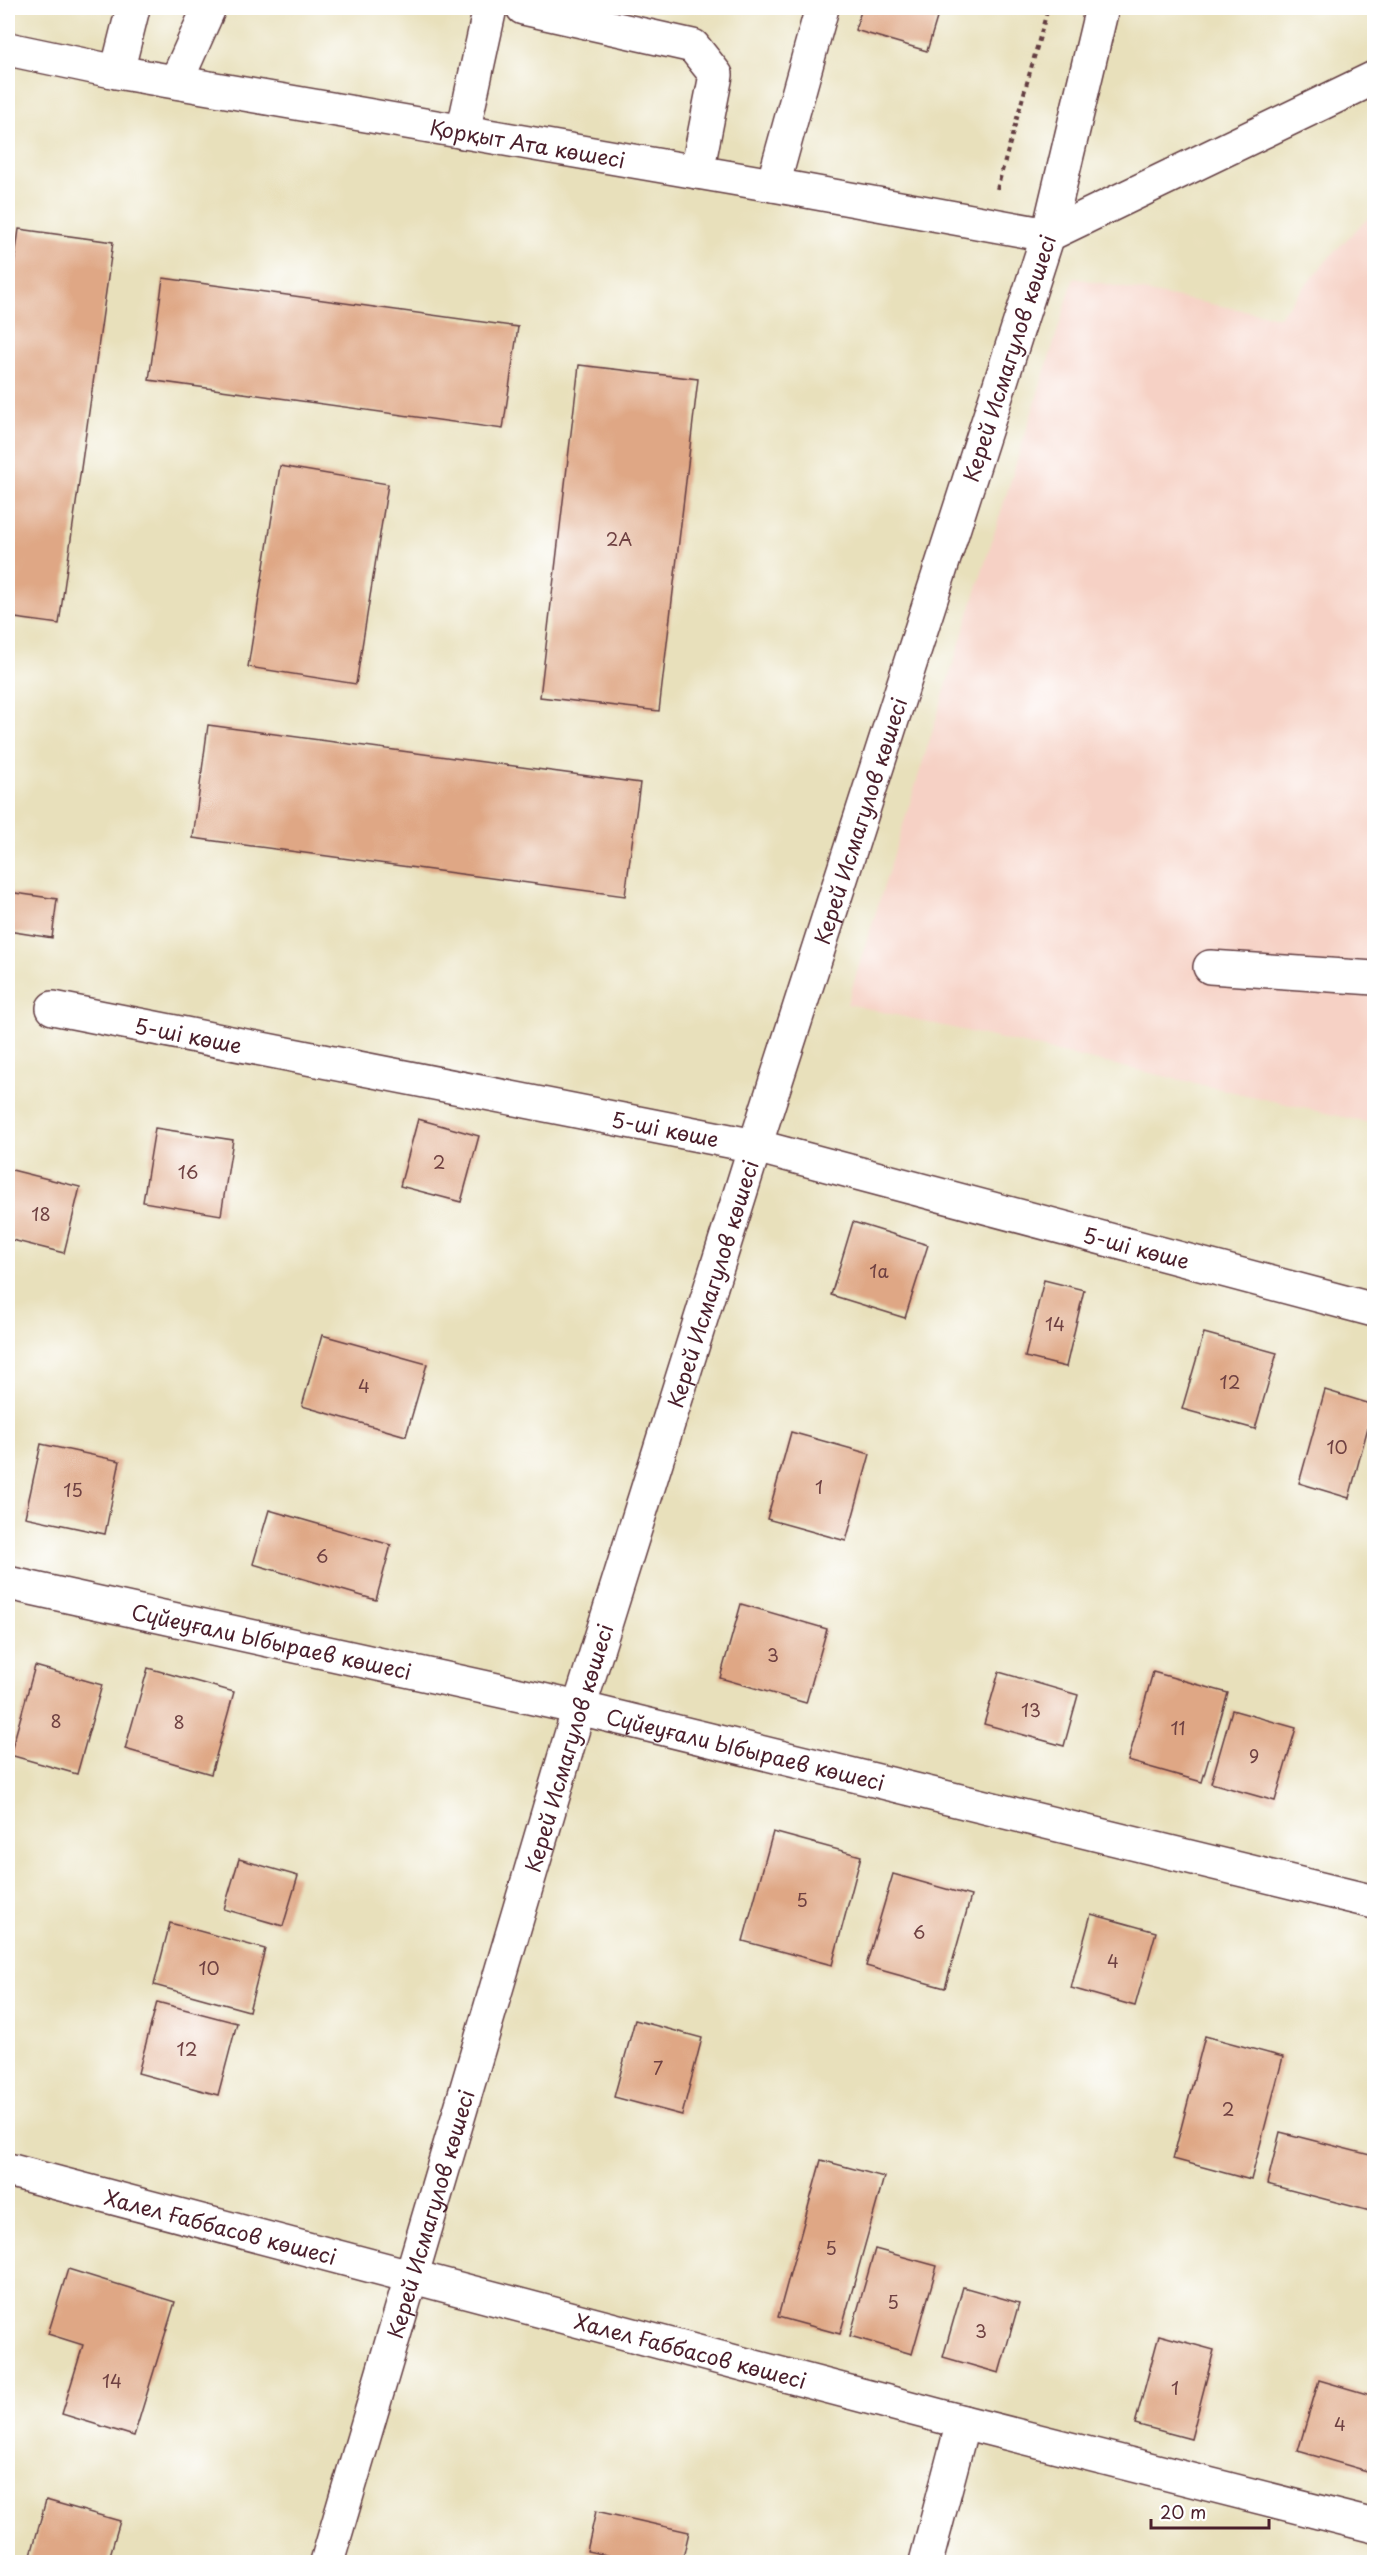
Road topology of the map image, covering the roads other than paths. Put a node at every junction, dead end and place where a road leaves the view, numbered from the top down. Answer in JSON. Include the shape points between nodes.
{"nodes":[{"id":1,"x":134,"y":8,"type":"edge"},
{"id":2,"x":209,"y":8,"type":"edge"},
{"id":3,"x":490,"y":8,"type":"edge"},
{"id":4,"x":523,"y":8,"type":"edge"},
{"id":5,"x":822,"y":8,"type":"edge"},
{"id":6,"x":1101,"y":8,"type":"edge"},
{"id":7,"x":8,"y":49,"type":"edge"},
{"id":8,"x":117,"y":72,"type":"junction"},
{"id":9,"x":1374,"y":78,"type":"edge"},
{"id":10,"x":176,"y":82,"type":"junction"},
{"id":11,"x":463,"y":132,"type":"junction"},
{"id":12,"x":697,"y":172,"type":"junction"},
{"id":13,"x":773,"y":185,"type":"junction"},
{"id":14,"x":1048,"y":235,"type":"junction"},
{"id":15,"x":1210,"y":967,"type":"dead end"},
{"id":16,"x":1374,"y":978,"type":"edge"},
{"id":17,"x":53,"y":1008,"type":"dead end"},
{"id":18,"x":755,"y":1146,"type":"junction"},
{"id":19,"x":1374,"y":1310,"type":"edge"},
{"id":20,"x":8,"y":1583,"type":"edge"},
{"id":21,"x":579,"y":1708,"type":"junction"},
{"id":22,"x":1374,"y":1902,"type":"edge"},
{"id":23,"x":8,"y":2170,"type":"edge"},
{"id":24,"x":411,"y":2277,"type":"junction"},
{"id":25,"x":963,"y":2422,"type":"junction"},
{"id":26,"x":1374,"y":2526,"type":"edge"},
{"id":27,"x":327,"y":2562,"type":"edge"},
{"id":28,"x":926,"y":2562,"type":"edge"}],
"edges":[{"from":1,"to":8,"type":"street"},
{"from":2,"to":10,"type":"street"},
{"from":3,"to":11,"type":"street"},
{"from":4,"to":12,"type":"street","via":[[693,46],[716,75]]},
{"from":5,"to":13,"type":"street"},
{"from":6,"to":14,"type":"street","name":"Керей Исмагулов көшесі"},
{"from":7,"to":8,"type":"street","name":"Қорқыт Ата көшесi"},
{"from":8,"to":10,"type":"street","name":"Қорқыт Ата көшесi"},
{"from":9,"to":14,"type":"street"},
{"from":10,"to":11,"type":"street","name":"Қорқыт Ата көшесi"},
{"from":11,"to":12,"type":"street","name":"Қорқыт Ата көшесi"},
{"from":12,"to":13,"type":"street","name":"Қорқыт Ата көшесi"},
{"from":13,"to":14,"type":"street","name":"Қорқыт Ата көшесi"},
{"from":14,"to":18,"type":"street","name":"Керей Исмагулов көшесі"},
{"from":15,"to":16,"type":"street"},
{"from":17,"to":18,"type":"street","name":"5-шi көше"},
{"from":18,"to":19,"type":"street","name":"5-шi көше"},
{"from":18,"to":21,"type":"street","name":"Керей Исмагулов көшесі"},
{"from":20,"to":21,"type":"street","name":"Сүйеуғали Ыбыраев көшесi"},
{"from":21,"to":22,"type":"street","name":"Сүйеуғали Ыбыраев көшесi"},
{"from":21,"to":24,"type":"street","name":"Керей Исмагулов көшесі"},
{"from":23,"to":24,"type":"street","name":"Халел Ғаббасов көшесі"},
{"from":24,"to":25,"type":"street","name":"Халел Ғаббасов көшесі"},
{"from":24,"to":27,"type":"street","name":"Керей Исмагулов көшесі"},
{"from":25,"to":26,"type":"street","name":"Халел Ғаббасов көшесі"},
{"from":25,"to":28,"type":"street"}]}
